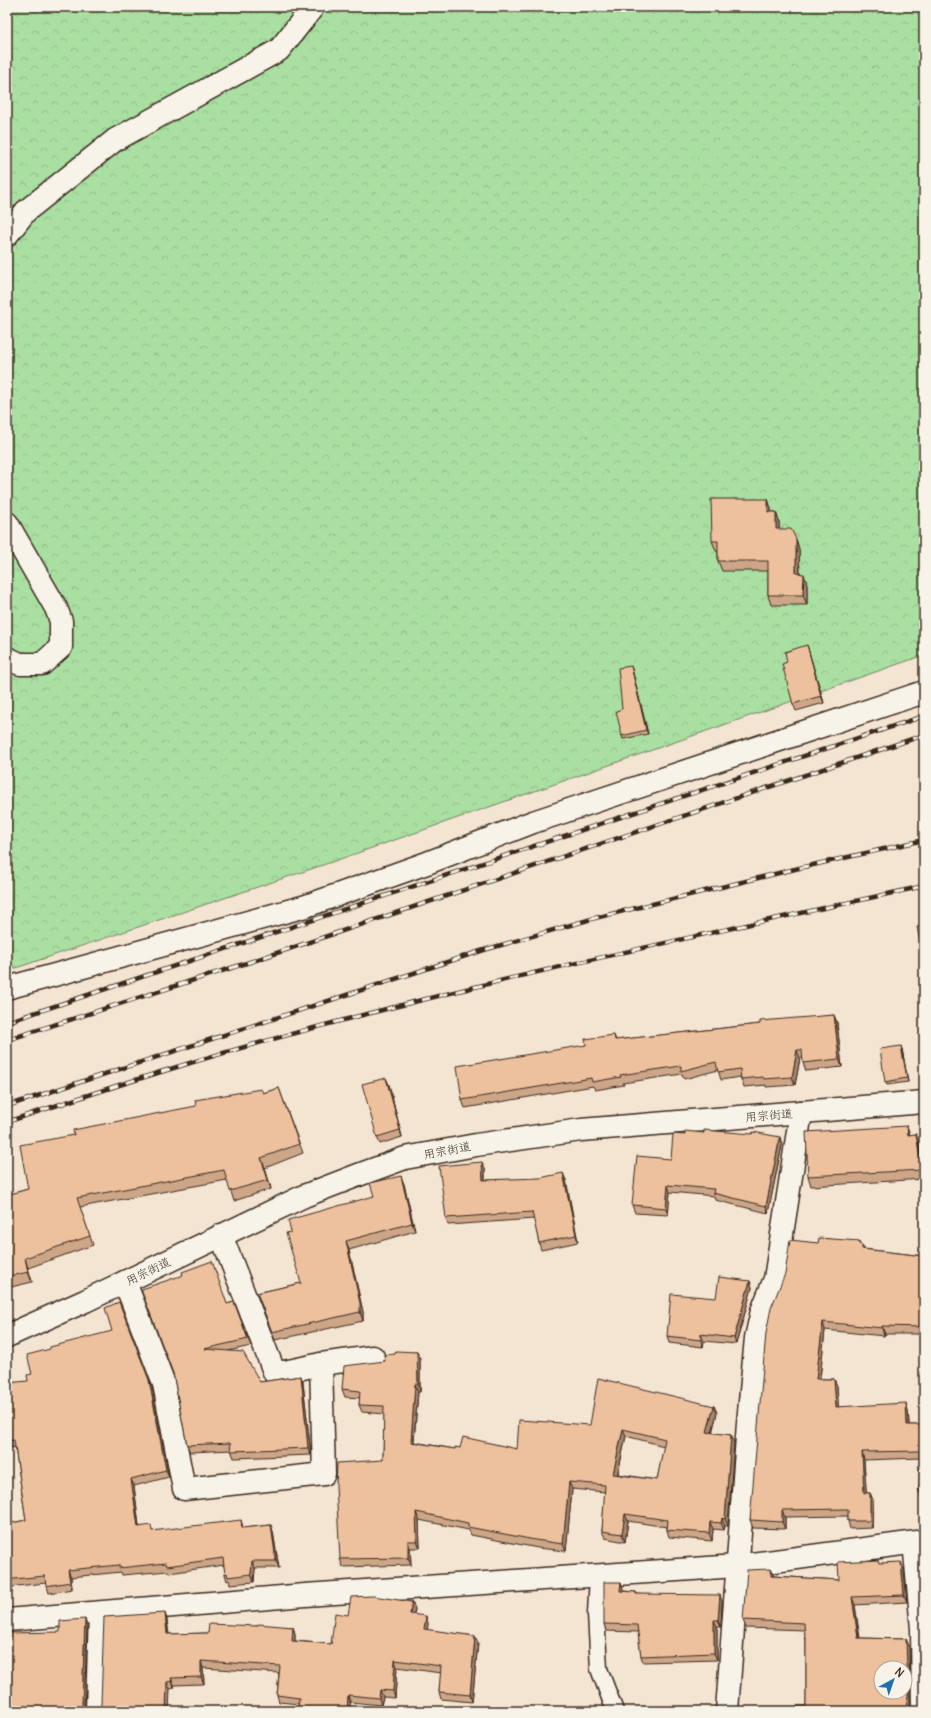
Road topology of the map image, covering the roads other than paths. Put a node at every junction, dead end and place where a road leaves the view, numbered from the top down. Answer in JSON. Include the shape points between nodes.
{"nodes":[{"id":1,"x":313,"y":7,"type":"edge"},
{"id":2,"x":7,"y":235,"type":"edge"},
{"id":3,"x":7,"y":523,"type":"edge"},
{"id":4,"x":7,"y":658,"type":"edge"},
{"id":5,"x":924,"y":692,"type":"edge"},
{"id":6,"x":7,"y":988,"type":"edge"},
{"id":7,"x":924,"y":1102,"type":"edge"},
{"id":8,"x":801,"y":1112,"type":"junction"},
{"id":9,"x":221,"y":1235,"type":"junction"},
{"id":10,"x":125,"y":1282,"type":"junction"},
{"id":11,"x":7,"y":1336,"type":"edge"},
{"id":12,"x":373,"y":1358,"type":"dead end"},
{"id":13,"x":321,"y":1364,"type":"junction"},
{"id":14,"x":917,"y":1541,"type":"edge"},
{"id":15,"x":737,"y":1566,"type":"junction"},
{"id":16,"x":598,"y":1575,"type":"junction"},
{"id":17,"x":98,"y":1612,"type":"junction"},
{"id":18,"x":7,"y":1620,"type":"edge"},
{"id":19,"x":94,"y":1711,"type":"edge"},
{"id":20,"x":614,"y":1711,"type":"edge"},
{"id":21,"x":727,"y":1711,"type":"edge"},
{"id":22,"x":920,"y":1711,"type":"edge"}],
"edges":[{"from":1,"to":2,"type":"street","via":[[279,50],[115,140],[26,211]]},
{"from":3,"to":4,"type":"street","via":[[61,621],[61,647],[42,664],[20,664]]},
{"from":5,"to":6,"type":"street","via":[[533,822],[306,906]]},
{"from":7,"to":8,"type":"street","name":"用宗街道"},
{"from":8,"to":9,"type":"street","name":"用宗街道","via":[[581,1130],[405,1158],[304,1196]]},
{"from":8,"to":15,"type":"street","via":[[775,1279],[762,1311],[756,1338]]},
{"from":9,"to":10,"type":"street","name":"用宗街道"},
{"from":9,"to":13,"type":"street","via":[[275,1374]]},
{"from":10,"to":11,"type":"street","name":"用宗街道"},
{"from":10,"to":13,"type":"street","via":[[164,1384],[184,1489],[324,1474]]},
{"from":12,"to":13,"type":"street"},
{"from":14,"to":15,"type":"street"},
{"from":14,"to":22,"type":"lane"},
{"from":15,"to":16,"type":"street"},
{"from":15,"to":21,"type":"street"},
{"from":16,"to":17,"type":"street"},
{"from":16,"to":20,"type":"lane","via":[[596,1614],[599,1669]]},
{"from":17,"to":18,"type":"street"},
{"from":17,"to":19,"type":"lane"}]}
